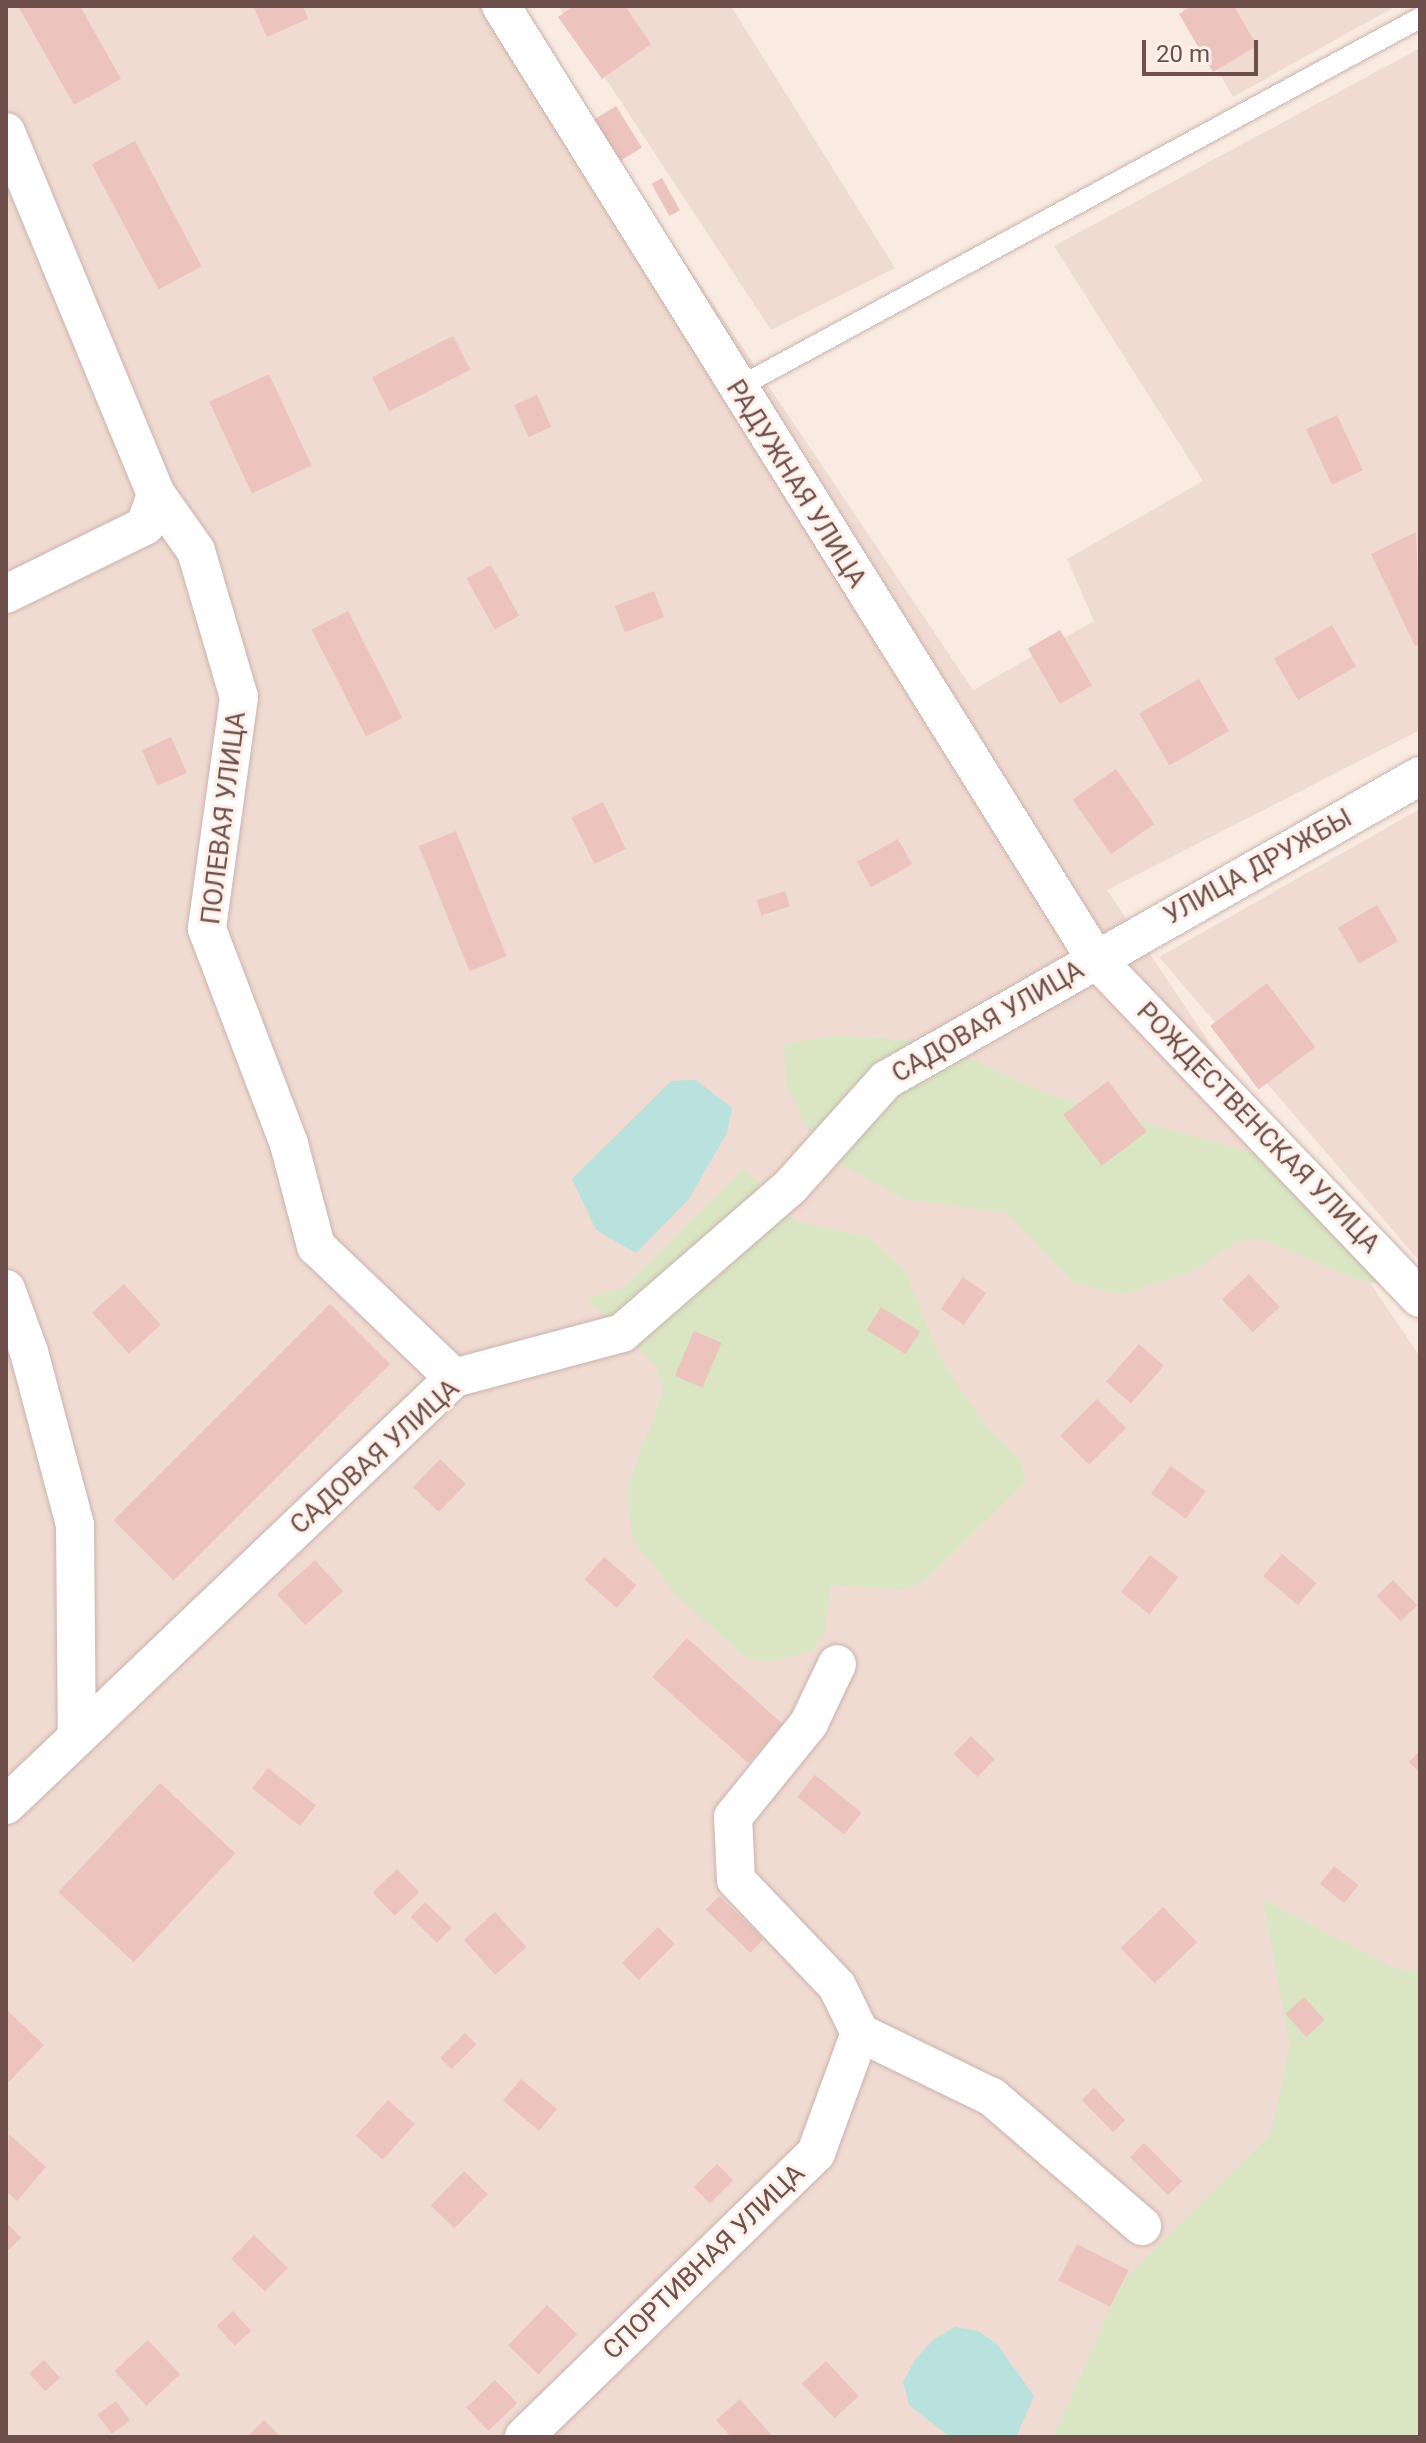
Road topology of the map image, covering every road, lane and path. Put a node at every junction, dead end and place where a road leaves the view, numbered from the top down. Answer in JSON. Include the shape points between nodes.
{"nodes":[{"id":1,"x":501,"y":6,"type":"edge"},
{"id":2,"x":1420,"y":18,"type":"edge"},
{"id":3,"x":6,"y":132,"type":"edge"},
{"id":4,"x":737,"y":388,"type":"junction"},
{"id":5,"x":156,"y":494,"type":"junction"},
{"id":6,"x":6,"y":594,"type":"edge"},
{"id":7,"x":1420,"y":776,"type":"edge"},
{"id":8,"x":1095,"y":958,"type":"junction"},
{"id":9,"x":6,"y":1289,"type":"edge"},
{"id":10,"x":1420,"y":1298,"type":"edge"},
{"id":11,"x":454,"y":1378,"type":"junction"},
{"id":12,"x":837,"y":1664,"type":"dead end"},
{"id":13,"x":77,"y":1737,"type":"junction"},
{"id":14,"x":6,"y":1805,"type":"edge"},
{"id":15,"x":860,"y":2033,"type":"junction"},
{"id":16,"x":1142,"y":2226,"type":"dead end"},
{"id":17,"x":524,"y":2437,"type":"edge"}],
"edges":[{"from":1,"to":4,"type":"street","name":"РАДУЖНАЯ УЛИЦА"},
{"from":2,"to":4,"type":"lane"},
{"from":3,"to":5,"type":"street","name":"ПОЛЕВАЯ УЛИЦА"},
{"from":4,"to":8,"type":"street","name":"РАДУЖНАЯ УЛИЦА"},
{"from":5,"to":6,"type":"street","via":[[145,526]]},
{"from":5,"to":11,"type":"street","name":"ПОЛЕВАЯ УЛИЦА","via":[[196,551],[239,697],[207,929],[212,944],[289,1144],[316,1246]]},
{"from":7,"to":8,"type":"street","name":"УЛИЦА ДРУЖБЫ"},
{"from":8,"to":10,"type":"street","name":"РОЖДЕСТВЕНСКАЯ УЛИЦА"},
{"from":8,"to":11,"type":"street","name":"САДОВАЯ УЛИЦА","via":[[886,1080],[790,1187],[622,1333]]},
{"from":9,"to":13,"type":"street","via":[[29,1352],[75,1525]]},
{"from":11,"to":13,"type":"street","name":"САДОВАЯ УЛИЦА"},
{"from":12,"to":15,"type":"street","via":[[809,1723],[733,1817],[734,1848],[736,1880],[837,1986]]},
{"from":13,"to":14,"type":"street","name":"САДОВАЯ УЛИЦА"},
{"from":15,"to":16,"type":"street","via":[[992,2097]]},
{"from":15,"to":17,"type":"street","name":"СПОРТИВНАЯ УЛИЦА","via":[[816,2153]]}]}
